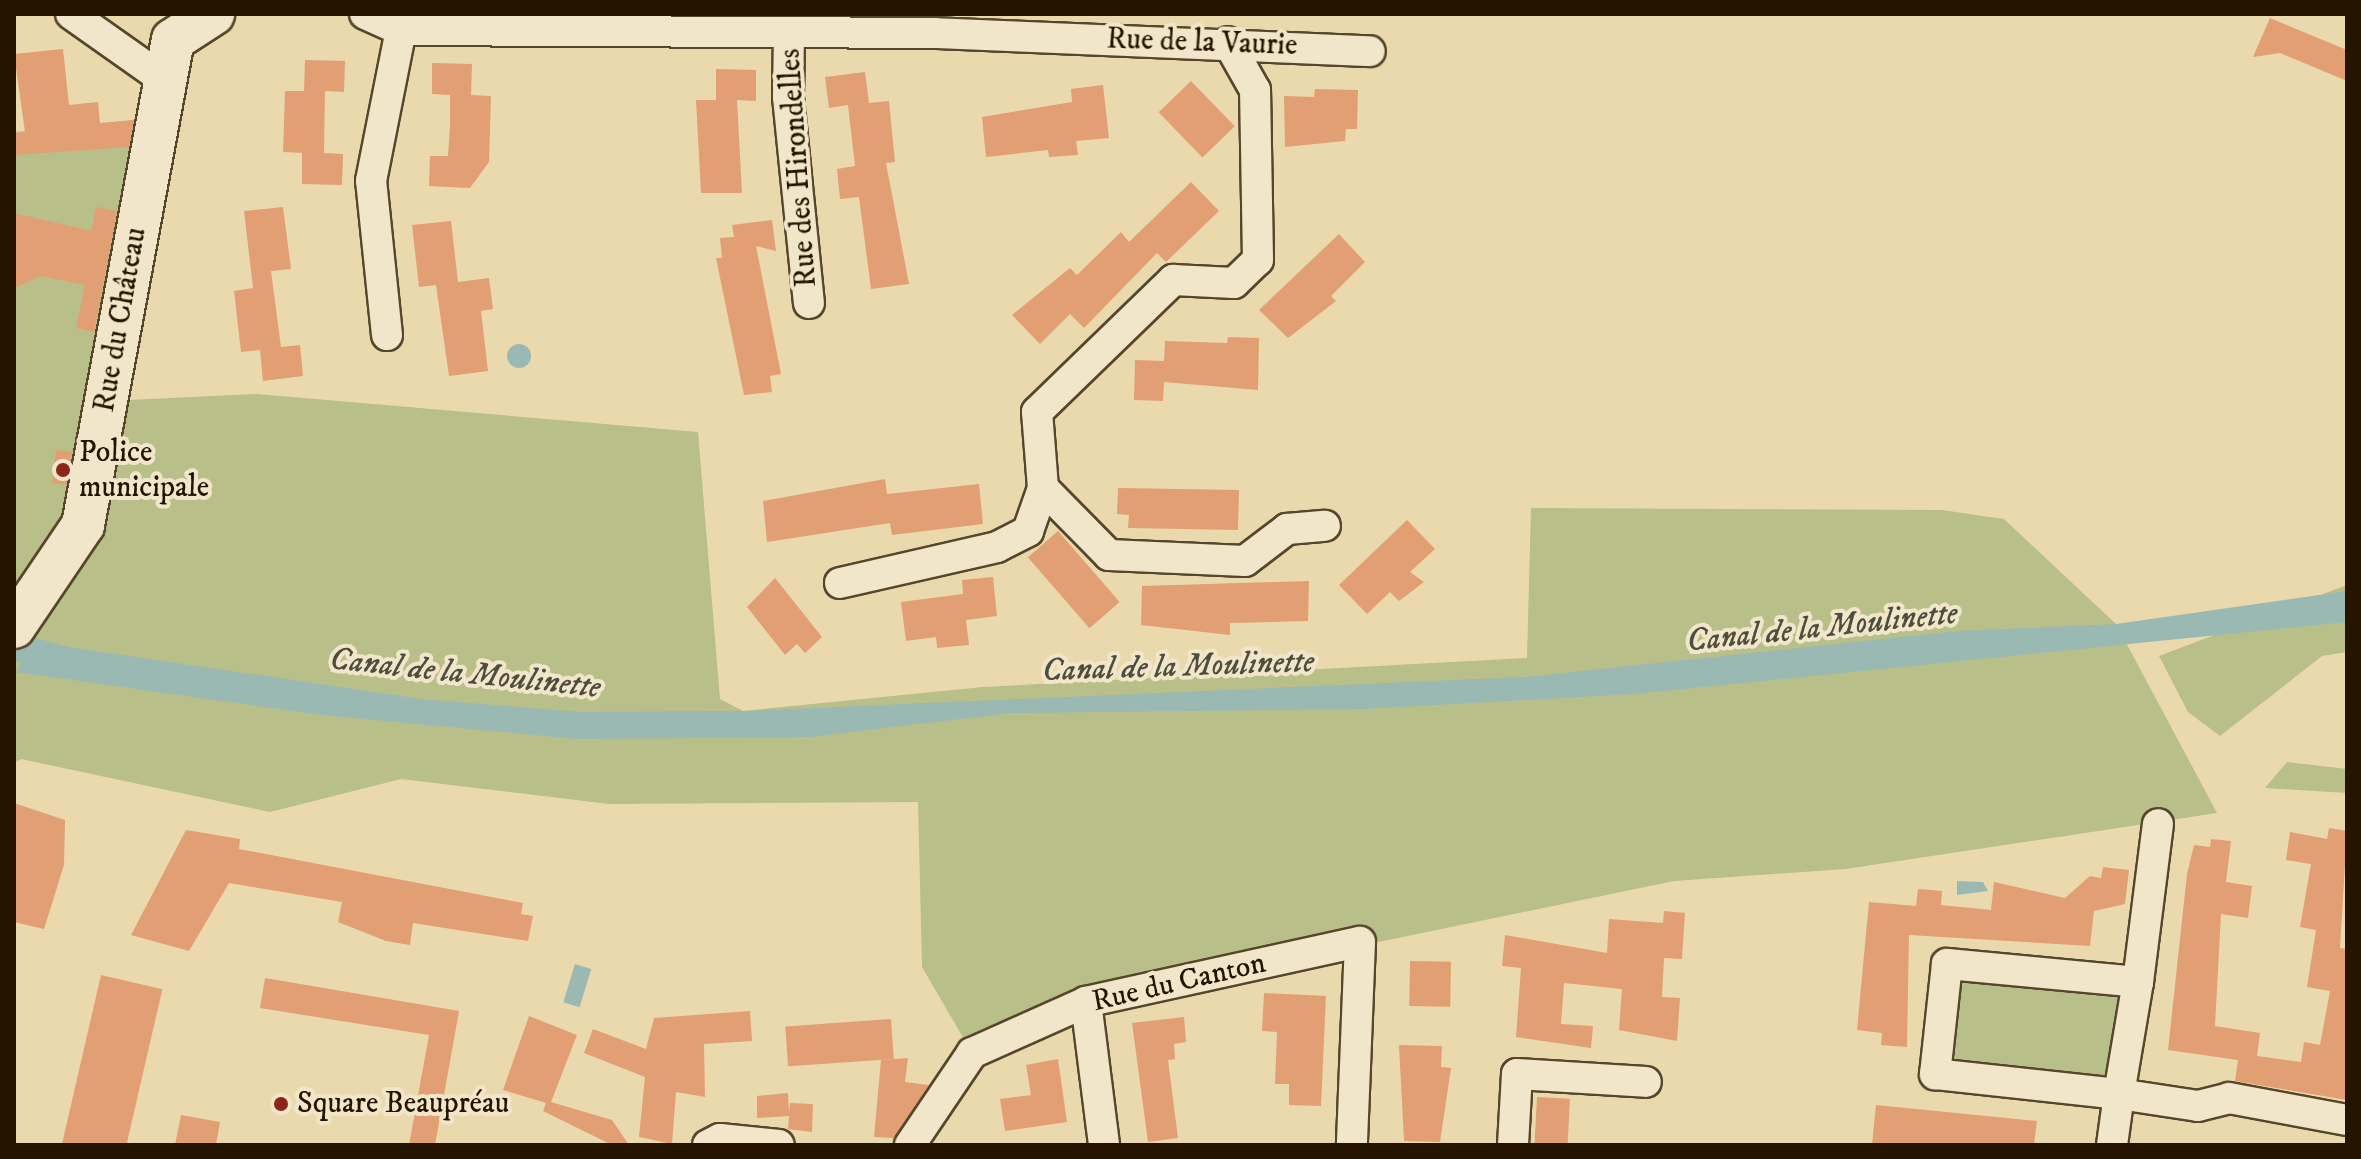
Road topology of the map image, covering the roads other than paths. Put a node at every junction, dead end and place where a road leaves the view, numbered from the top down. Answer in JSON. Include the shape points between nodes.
{"nodes":[{"id":1,"x":71,"y":14,"type":"edge"},
{"id":2,"x":213,"y":14,"type":"edge"},
{"id":3,"x":365,"y":14,"type":"edge"},
{"id":4,"x":401,"y":30,"type":"junction"},
{"id":5,"x":789,"y":33,"type":"junction"},
{"id":6,"x":1228,"y":42,"type":"junction"},
{"id":7,"x":1370,"y":51,"type":"dead end"},
{"id":8,"x":163,"y":79,"type":"junction"},
{"id":9,"x":809,"y":303,"type":"dead end"},
{"id":10,"x":387,"y":335,"type":"dead end"},
{"id":11,"x":1043,"y":488,"type":"junction"},
{"id":12,"x":1325,"y":526,"type":"dead end"},
{"id":13,"x":840,"y":583,"type":"dead end"},
{"id":14,"x":21,"y":617,"type":"edge"},
{"id":15,"x":2158,"y":824,"type":"dead end"},
{"id":16,"x":2138,"y":982,"type":"junction"},
{"id":17,"x":1086,"y":1002,"type":"junction"},
{"id":18,"x":1646,"y":1082,"type":"dead end"},
{"id":19,"x":2119,"y":1094,"type":"junction"},
{"id":20,"x":2347,"y":1120,"type":"edge"},
{"id":21,"x":708,"y":1145,"type":"edge"},
{"id":22,"x":779,"y":1145,"type":"edge"},
{"id":23,"x":910,"y":1145,"type":"edge"},
{"id":24,"x":1104,"y":1145,"type":"edge"},
{"id":25,"x":1352,"y":1145,"type":"edge"},
{"id":26,"x":1513,"y":1145,"type":"edge"},
{"id":27,"x":2112,"y":1145,"type":"edge"}],
"edges":[{"from":1,"to":8,"type":"street"},
{"from":2,"to":8,"type":"street","name":"Rue du Château","via":[[173,40]]},
{"from":3,"to":4,"type":"street","name":"Rue de la Vaurie"},
{"from":4,"to":5,"type":"street","name":"Rue de la Vaurie"},
{"from":4,"to":10,"type":"street","via":[[371,181]]},
{"from":5,"to":6,"type":"street","name":"Rue de la Vaurie"},
{"from":5,"to":9,"type":"street","name":"Rue des Hirondelles","via":[[788,97]]},
{"from":6,"to":7,"type":"street","name":"Rue de la Vaurie"},
{"from":6,"to":11,"type":"street","via":[[1255,90],[1258,260],[1234,283],[1173,280],[1037,412]]},
{"from":8,"to":14,"type":"street","name":"Rue du Château","via":[[83,525]]},
{"from":11,"to":12,"type":"street","via":[[1109,555],[1245,561],[1287,529]]},
{"from":11,"to":13,"type":"street","via":[[1028,531],[997,547]]},
{"from":15,"to":16,"type":"street"},
{"from":16,"to":19,"type":"street"},
{"from":16,"to":19,"type":"street","via":[[1947,964],[1935,1074]]},
{"from":17,"to":23,"type":"street","name":"Rue du Canton","via":[[972,1053]]},
{"from":17,"to":24,"type":"street"},
{"from":17,"to":25,"type":"street","name":"Rue du Canton","via":[[1360,942]]},
{"from":18,"to":26,"type":"street","via":[[1517,1074]]},
{"from":19,"to":20,"type":"street","via":[[2198,1106],[2229,1098]]},
{"from":19,"to":27,"type":"street"},
{"from":21,"to":22,"type":"street","via":[[720,1139]]}]}
